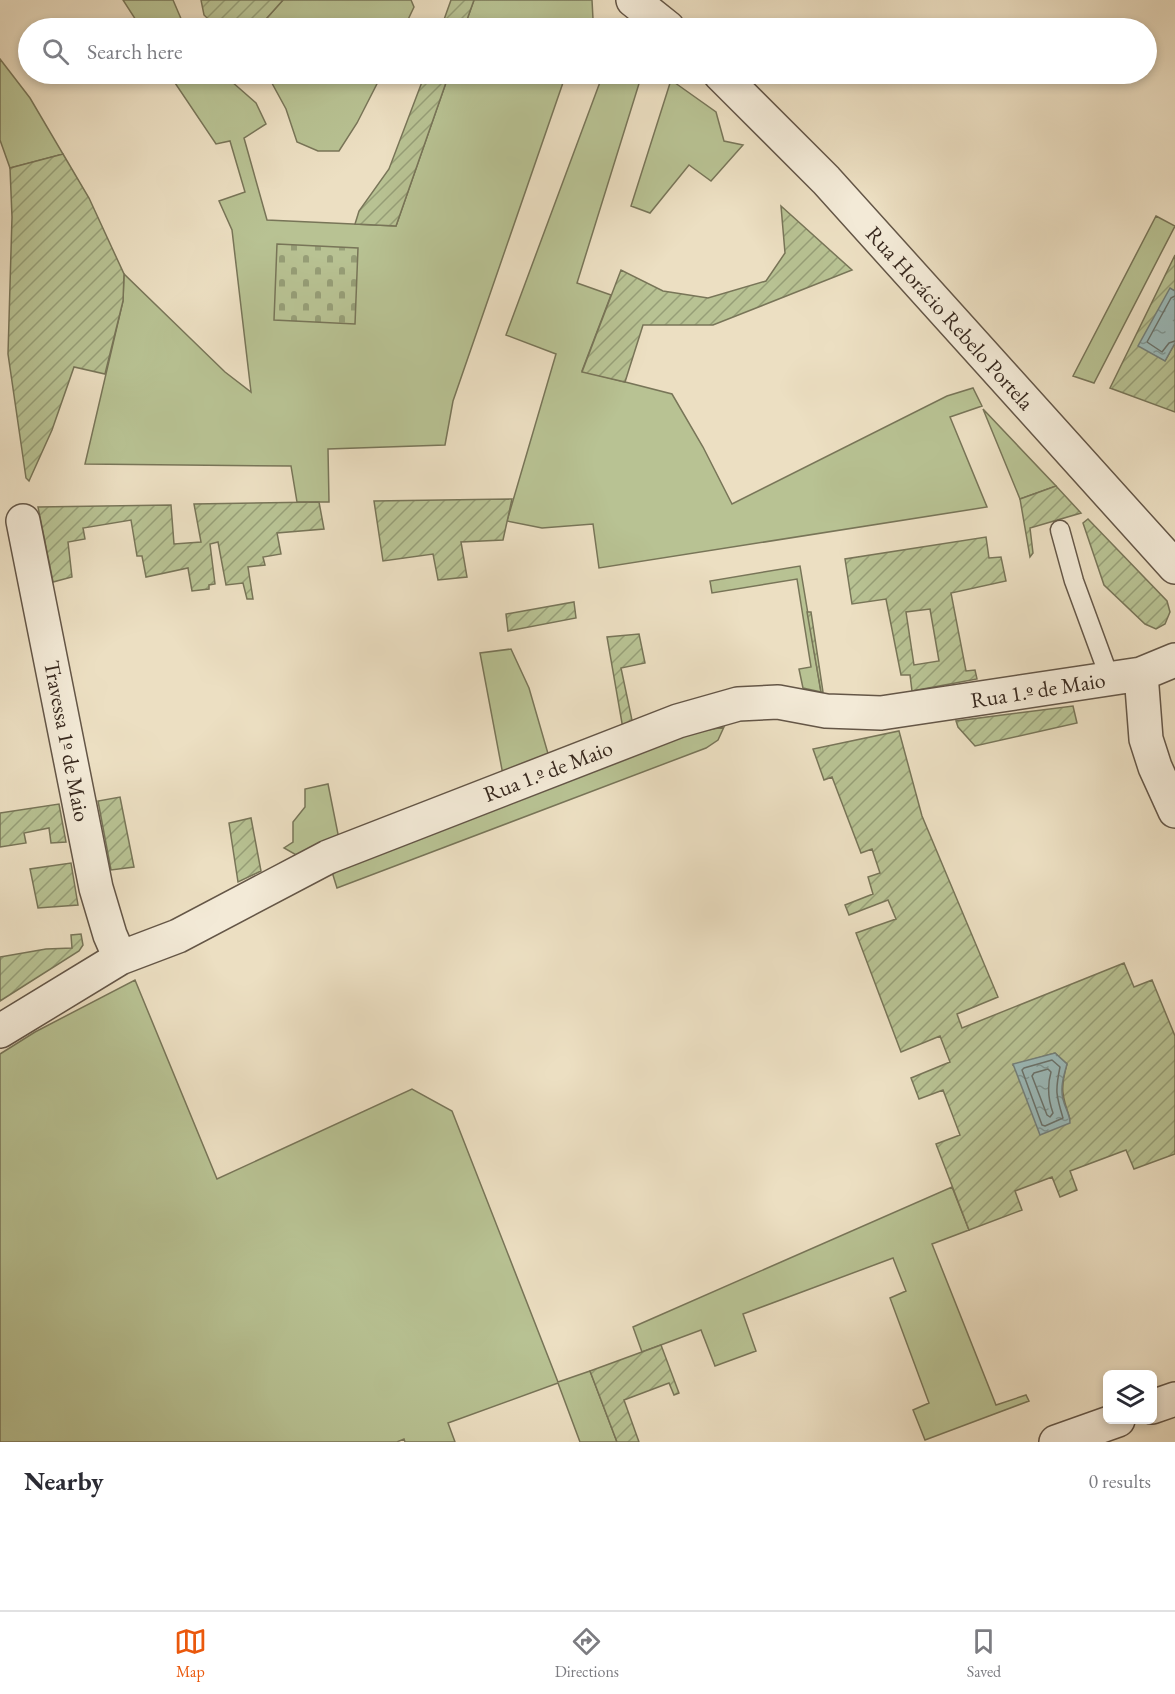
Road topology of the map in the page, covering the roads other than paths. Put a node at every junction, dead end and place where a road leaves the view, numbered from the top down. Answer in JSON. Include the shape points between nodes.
{"nodes":[{"id":1,"x":633,"y":0,"type":"edge"},
{"id":2,"x":656,"y":18,"type":"edge"},
{"id":3,"x":730,"y":84,"type":"edge"},
{"id":4,"x":23,"y":521,"type":"dead end"},
{"id":5,"x":1060,"y":530,"type":"dead end"},
{"id":6,"x":1175,"y":567,"type":"edge"},
{"id":7,"x":1175,"y":660,"type":"edge"},
{"id":8,"x":1126,"y":676,"type":"junction"},
{"id":9,"x":1175,"y":811,"type":"edge"},
{"id":10,"x":120,"y":958,"type":"junction"},
{"id":11,"x":0,"y":1031,"type":"edge"},
{"id":12,"x":1175,"y":1399,"type":"edge"},
{"id":13,"x":1157,"y":1405,"type":"edge"},
{"id":14,"x":1105,"y":1424,"type":"edge"},
{"id":15,"x":1056,"y":1442,"type":"edge"}],
"edges":[{"from":1,"to":2,"type":"street"},
{"from":3,"to":6,"type":"street","name":"Rua Horácio Rebelo Portela","via":[[826,180]]},
{"from":4,"to":10,"type":"street","name":"Travessa 1º de Maio","via":[[96,888]]},
{"from":5,"to":8,"type":"lane","via":[[1074,581]]},
{"from":7,"to":8,"type":"street"},
{"from":8,"to":9,"type":"street","via":[[1155,767]]},
{"from":8,"to":10,"type":"street","name":"Rua 1.º de Maio","via":[[881,713],[826,711],[778,702],[738,704],[678,721],[328,856],[178,936]]},
{"from":10,"to":11,"type":"street","name":"Rua 1.º de Maio"},
{"from":12,"to":13,"type":"street"},
{"from":14,"to":15,"type":"street"}]}
